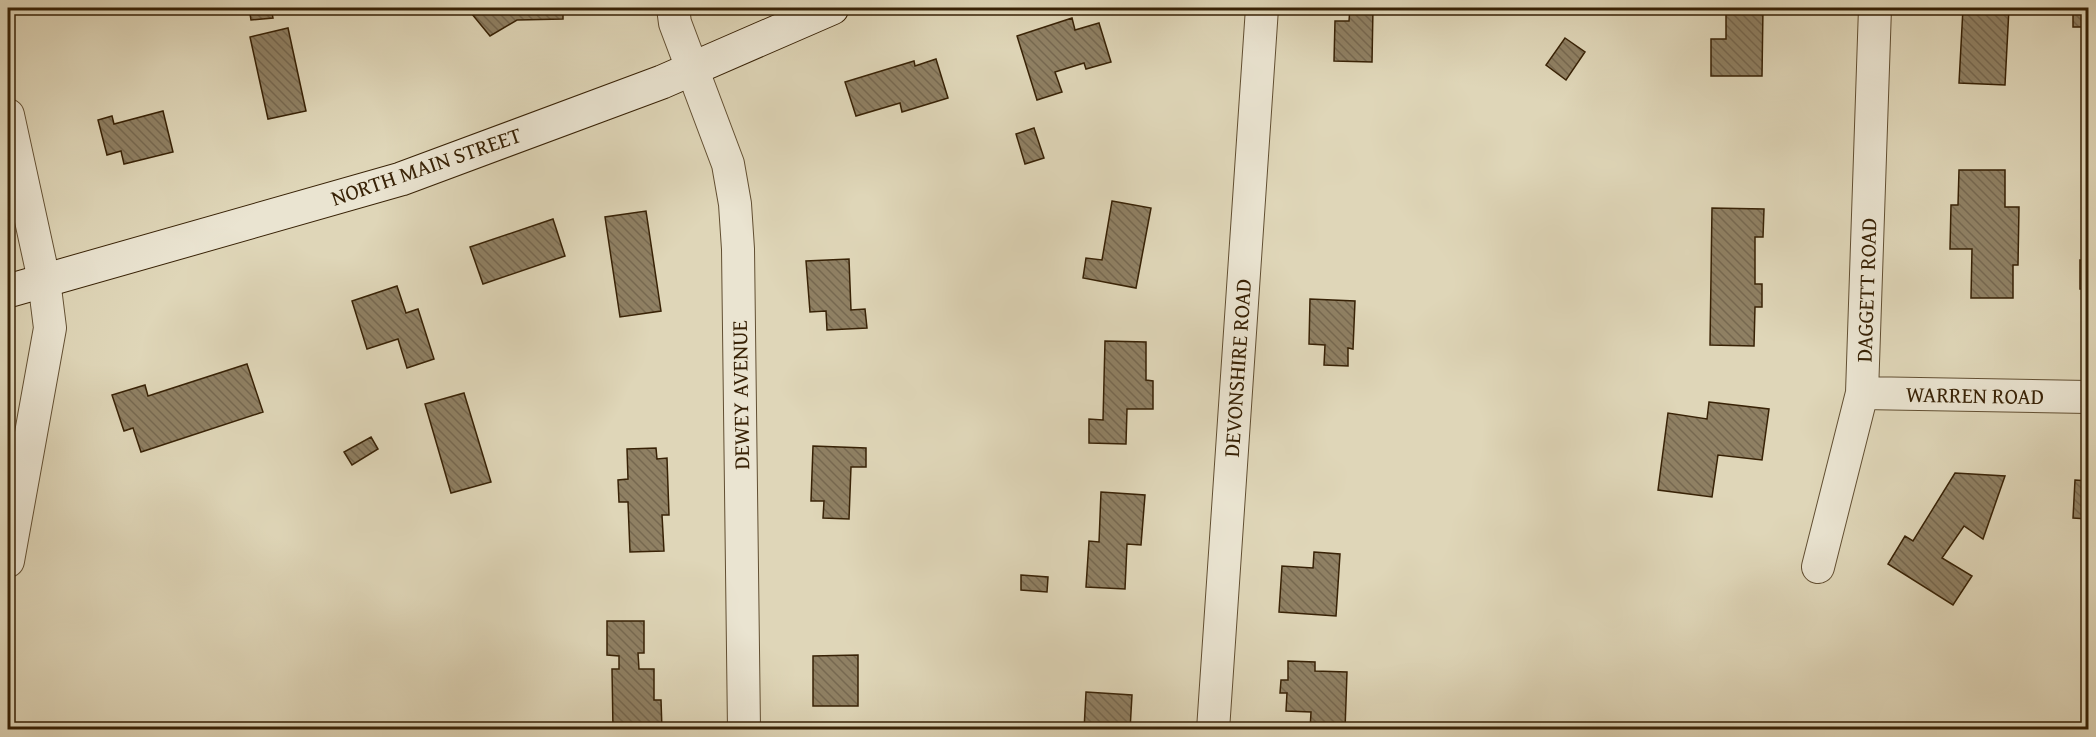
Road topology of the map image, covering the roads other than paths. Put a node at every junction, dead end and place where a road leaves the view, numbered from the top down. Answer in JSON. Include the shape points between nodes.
{"nodes":[{"id":1,"x":673,"y":8,"type":"edge"},
{"id":2,"x":832,"y":8,"type":"edge"},
{"id":3,"x":1262,"y":8,"type":"edge"},
{"id":4,"x":1875,"y":8,"type":"edge"},
{"id":5,"x":693,"y":68,"type":"junction"},
{"id":6,"x":8,"y":115,"type":"edge"},
{"id":7,"x":44,"y":280,"type":"junction"},
{"id":8,"x":8,"y":291,"type":"edge"},
{"id":9,"x":1862,"y":393,"type":"junction"},
{"id":10,"x":2088,"y":397,"type":"edge"},
{"id":11,"x":8,"y":561,"type":"edge"},
{"id":12,"x":1818,"y":567,"type":"dead end"},
{"id":13,"x":744,"y":729,"type":"edge"},
{"id":14,"x":1213,"y":729,"type":"edge"}],
"edges":[{"from":1,"to":5,"type":"street","name":"DEWEY AVENUE"},
{"from":2,"to":5,"type":"main road","name":"NORTH MAIN STREET"},
{"from":3,"to":14,"type":"street","name":"DEVONSHIRE ROAD"},
{"from":4,"to":9,"type":"street","name":"DAGGETT ROAD"},
{"from":5,"to":7,"type":"main road","name":"NORTH MAIN STREET","via":[[401,179]]},
{"from":5,"to":13,"type":"street","name":"DEWEY AVENUE","via":[[728,164],[736,216]]},
{"from":6,"to":7,"type":"street"},
{"from":7,"to":8,"type":"main road","name":"NORTH MAIN STREET"},
{"from":7,"to":11,"type":"street","via":[[50,328]]},
{"from":9,"to":10,"type":"street","name":"WARREN ROAD"},
{"from":9,"to":12,"type":"street","name":"DAGGETT ROAD"}]}
